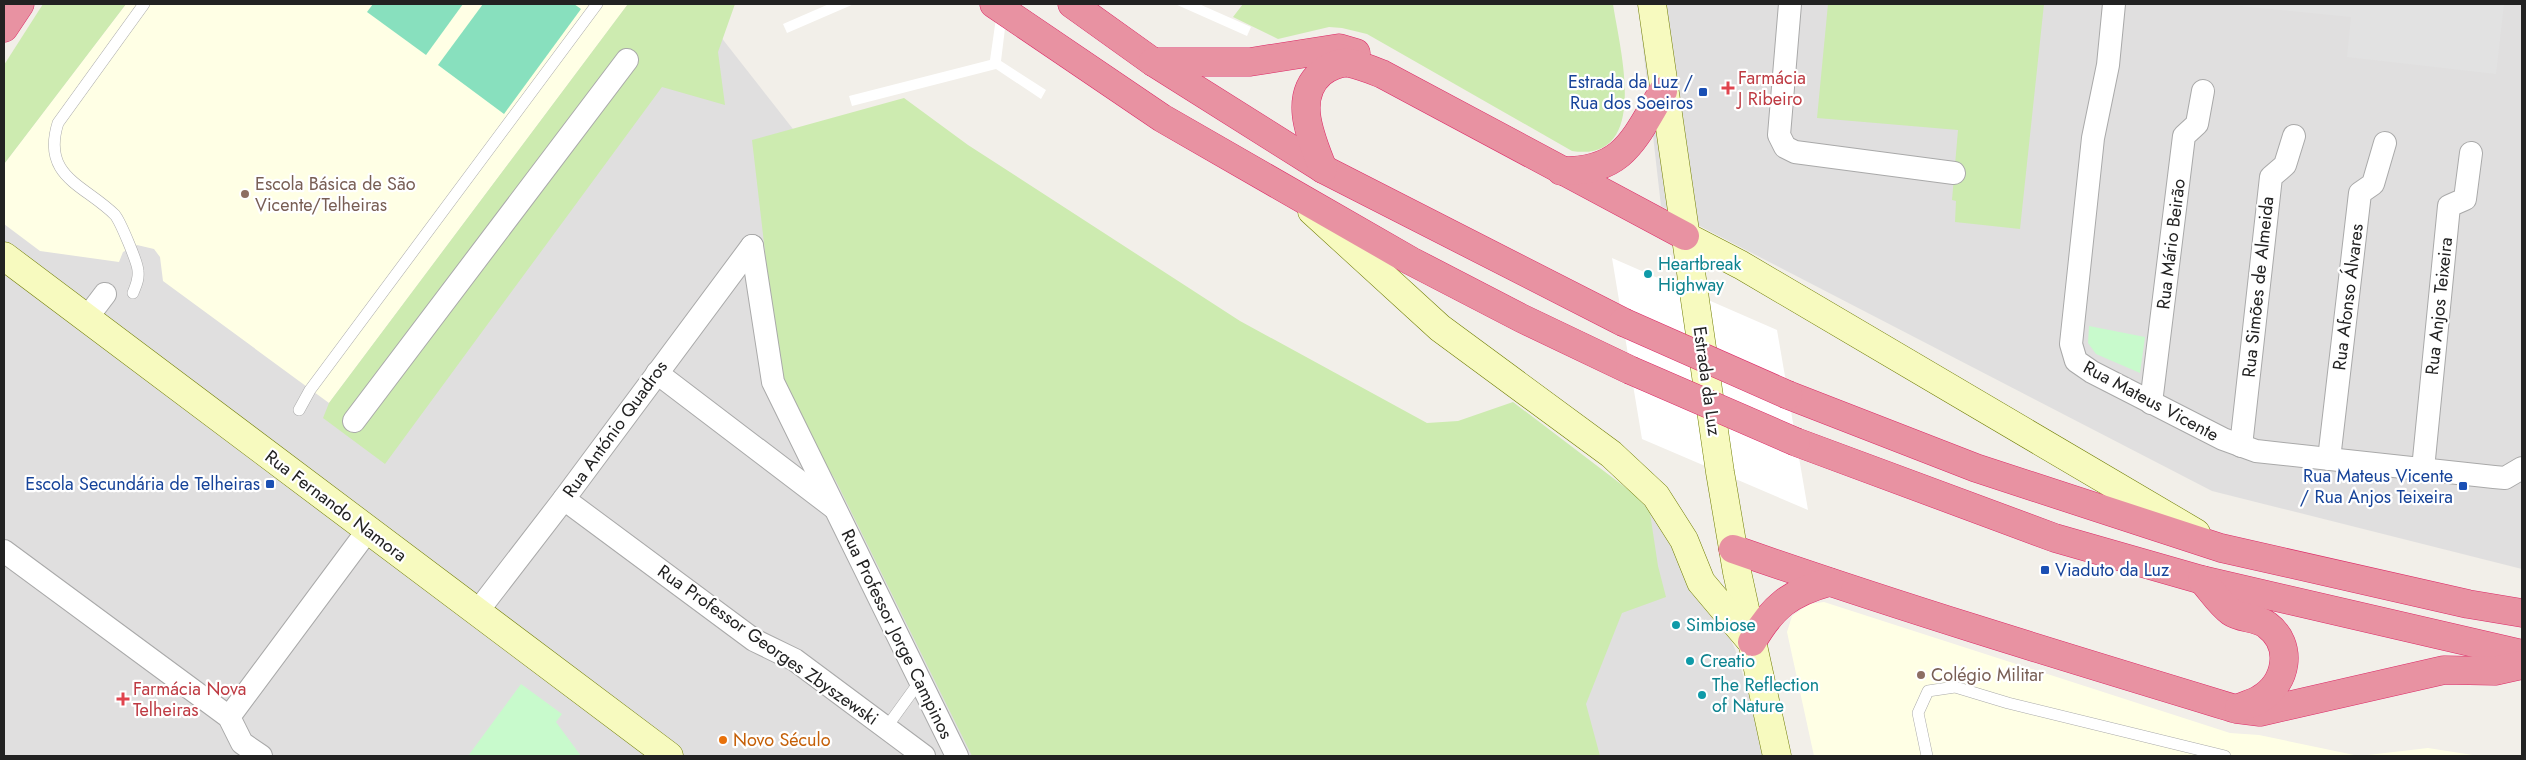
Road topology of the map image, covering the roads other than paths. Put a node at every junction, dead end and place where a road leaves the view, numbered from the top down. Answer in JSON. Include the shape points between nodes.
{"nodes":[{"id":1,"x":20,"y":4,"type":"edge"},
{"id":2,"x":144,"y":4,"type":"edge"},
{"id":3,"x":597,"y":4,"type":"edge"},
{"id":4,"x":994,"y":4,"type":"edge"},
{"id":5,"x":1072,"y":4,"type":"edge"},
{"id":6,"x":1652,"y":4,"type":"edge"},
{"id":7,"x":1790,"y":4,"type":"edge"},
{"id":8,"x":2114,"y":4,"type":"edge"},
{"id":9,"x":4,"y":28,"type":"edge"},
{"id":10,"x":627,"y":60,"type":"dead end"},
{"id":11,"x":1153,"y":62,"type":"junction"},
{"id":12,"x":1382,"y":74,"type":"junction"},
{"id":13,"x":1663,"y":91,"type":"junction"},
{"id":14,"x":2203,"y":91,"type":"dead end"},
{"id":15,"x":2294,"y":136,"type":"dead end"},
{"id":16,"x":2385,"y":144,"type":"dead end"},
{"id":17,"x":2471,"y":153,"type":"dead end"},
{"id":18,"x":1323,"y":169,"type":"junction"},
{"id":19,"x":1561,"y":171,"type":"junction"},
{"id":20,"x":1954,"y":173,"type":"dead end"},
{"id":21,"x":1291,"y":191,"type":"junction"},
{"id":22,"x":1685,"y":236,"type":"junction"},
{"id":23,"x":752,"y":246,"type":"joint"},
{"id":24,"x":4,"y":256,"type":"edge"},
{"id":25,"x":133,"y":293,"type":"dead end"},
{"id":26,"x":105,"y":294,"type":"dead end"},
{"id":27,"x":86,"y":319,"type":"junction"},
{"id":28,"x":657,"y":373,"type":"junction"},
{"id":29,"x":2151,"y":403,"type":"junction"},
{"id":30,"x":299,"y":410,"type":"dead end"},
{"id":31,"x":354,"y":421,"type":"dead end"},
{"id":32,"x":2241,"y":446,"type":"junction"},
{"id":33,"x":2329,"y":459,"type":"junction"},
{"id":34,"x":2522,"y":468,"type":"edge"},
{"id":35,"x":2423,"y":469,"type":"junction"},
{"id":36,"x":564,"y":499,"type":"junction"},
{"id":37,"x":838,"y":511,"type":"junction"},
{"id":38,"x":368,"y":530,"type":"junction"},
{"id":39,"x":2221,"y":548,"type":"junction"},
{"id":40,"x":1733,"y":549,"type":"junction"},
{"id":41,"x":4,"y":550,"type":"edge"},
{"id":42,"x":2202,"y":580,"type":"junction"},
{"id":43,"x":1829,"y":582,"type":"junction"},
{"id":44,"x":477,"y":612,"type":"junction"},
{"id":45,"x":2522,"y":614,"type":"edge"},
{"id":46,"x":1752,"y":642,"type":"junction"},
{"id":47,"x":2522,"y":654,"type":"edge"},
{"id":48,"x":2522,"y":665,"type":"edge"},
{"id":49,"x":920,"y":680,"type":"junction"},
{"id":50,"x":2236,"y":708,"type":"junction"},
{"id":51,"x":229,"y":717,"type":"junction"},
{"id":52,"x":886,"y":728,"type":"junction"},
{"id":53,"x":236,"y":749,"type":"edge"},
{"id":54,"x":261,"y":756,"type":"edge"},
{"id":55,"x":669,"y":756,"type":"edge"},
{"id":56,"x":924,"y":756,"type":"edge"},
{"id":57,"x":957,"y":756,"type":"edge"},
{"id":58,"x":1778,"y":756,"type":"edge"},
{"id":59,"x":1927,"y":756,"type":"edge"},
{"id":60,"x":2224,"y":756,"type":"edge"}],
"edges":[{"from":1,"to":9,"type":"highway"},
{"from":2,"to":25,"type":"lane","via":[[58,123],[54,134],[57,161],[64,174],[116,216],[138,268],[138,283]]},
{"from":3,"to":30,"type":"lane","via":[[310,390]]},
{"from":4,"to":21,"type":"highway","via":[[1162,118]]},
{"from":5,"to":11,"type":"highway"},
{"from":6,"to":13,"type":"main road","name":"Estrada da Luz"},
{"from":7,"to":20,"type":"street","via":[[1780,136],[1785,147],[1795,152]]},
{"from":8,"to":29,"type":"street","name":"Rua Mateus Vicente","via":[[2108,65],[2093,138],[2071,344],[2076,361],[2084,368]]},
{"from":10,"to":31,"type":"street"},
{"from":11,"to":12,"type":"highway","via":[[1250,62],[1339,48],[1362,56]]},
{"from":11,"to":18,"type":"highway"},
{"from":12,"to":18,"type":"highway","via":[[1348,63],[1327,68],[1314,79],[1306,101],[1308,129]]},
{"from":12,"to":19,"type":"highway"},
{"from":13,"to":19,"type":"highway","via":[[1637,134],[1615,159],[1596,168]]},
{"from":13,"to":22,"type":"main road","name":"Estrada da Luz"},
{"from":14,"to":29,"type":"street","name":"Rua Mário Beirão","via":[[2197,124],[2184,136]]},
{"from":15,"to":32,"type":"street","name":"Rua Simões de Almeida","via":[[2286,165],[2271,177]]},
{"from":16,"to":33,"type":"street","name":"Rua Afonso Álvares","via":[[2373,184],[2360,192]]},
{"from":17,"to":35,"type":"street","name":"Rua Anjos Teixeira","via":[[2465,199],[2449,206]]},
{"from":18,"to":39,"type":"highway","bridge":true,"via":[[1623,322],[1788,395],[1976,468]]},
{"from":19,"to":22,"type":"highway"},
{"from":21,"to":42,"type":"highway","bridge":true,"via":[[1411,261],[1521,318],[1630,370],[1796,442],[2056,538]]},
{"from":21,"to":46,"type":"main road","via":[[1440,328],[1611,454],[1656,496],[1684,540],[1701,582]]},
{"from":22,"to":39,"type":"main road","via":[[1741,265]]},
{"from":22,"to":40,"type":"main road","name":"Estrada da Luz"},
{"from":23,"to":28,"type":"street","name":"Rua António Quadros"},
{"from":23,"to":37,"type":"street","name":"Rua Professor Jorge Campinos","via":[[773,382]]},
{"from":24,"to":27,"type":"main road","name":"Rua Fernando Namora"},
{"from":26,"to":27,"type":"street"},
{"from":27,"to":38,"type":"main road","name":"Rua Fernando Namora"},
{"from":28,"to":36,"type":"street","name":"Rua António Quadros"},
{"from":28,"to":37,"type":"street","name":"Rua Professor Jorge Campinos"},
{"from":29,"to":32,"type":"street","name":"Rua Mateus Vicente"},
{"from":32,"to":33,"type":"street","name":"Rua Mateus Vicente","via":[[2256,451]]},
{"from":33,"to":35,"type":"street","name":"Rua Mateus Vicente"},
{"from":34,"to":35,"type":"street","name":"Rua Mateus Vicente","via":[[2504,478]]},
{"from":36,"to":44,"type":"street","name":"Rua António Quadros"},
{"from":36,"to":52,"type":"street","name":"Rua Professor Georges Zbyszewski","via":[[754,640],[794,660]]},
{"from":37,"to":49,"type":"street","name":"Rua Professor Jorge Campinos"},
{"from":38,"to":44,"type":"main road","name":"Rua Fernando Namora"},
{"from":38,"to":51,"type":"street"},
{"from":39,"to":45,"type":"highway"},
{"from":40,"to":43,"type":"highway"},
{"from":40,"to":46,"type":"main road","name":"Estrada da Luz"},
{"from":41,"to":51,"type":"street"},
{"from":42,"to":47,"type":"highway"},
{"from":42,"to":50,"type":"highway","via":[[2231,612],[2267,624],[2279,639],[2285,656],[2284,672],[2272,689],[2260,700]]},
{"from":43,"to":46,"type":"highway","via":[[1805,589],[1783,601],[1765,620]]},
{"from":43,"to":50,"type":"highway"},
{"from":44,"to":55,"type":"main road","name":"Rua Fernando Namora"},
{"from":46,"to":58,"type":"main road","name":"Estrada da Luz"},
{"from":48,"to":50,"type":"highway","via":[[2495,672],[2444,670],[2260,712]]},
{"from":49,"to":52,"type":"lane"},
{"from":49,"to":57,"type":"street","name":"Rua Professor Jorge Campinos"},
{"from":51,"to":53,"type":"street"},
{"from":52,"to":56,"type":"street","name":"Rua Professor Georges Zbyszewski"},
{"from":53,"to":54,"type":"street"},
{"from":59,"to":60,"type":"lane","via":[[1918,713],[1928,691],[1955,687]]}]}
